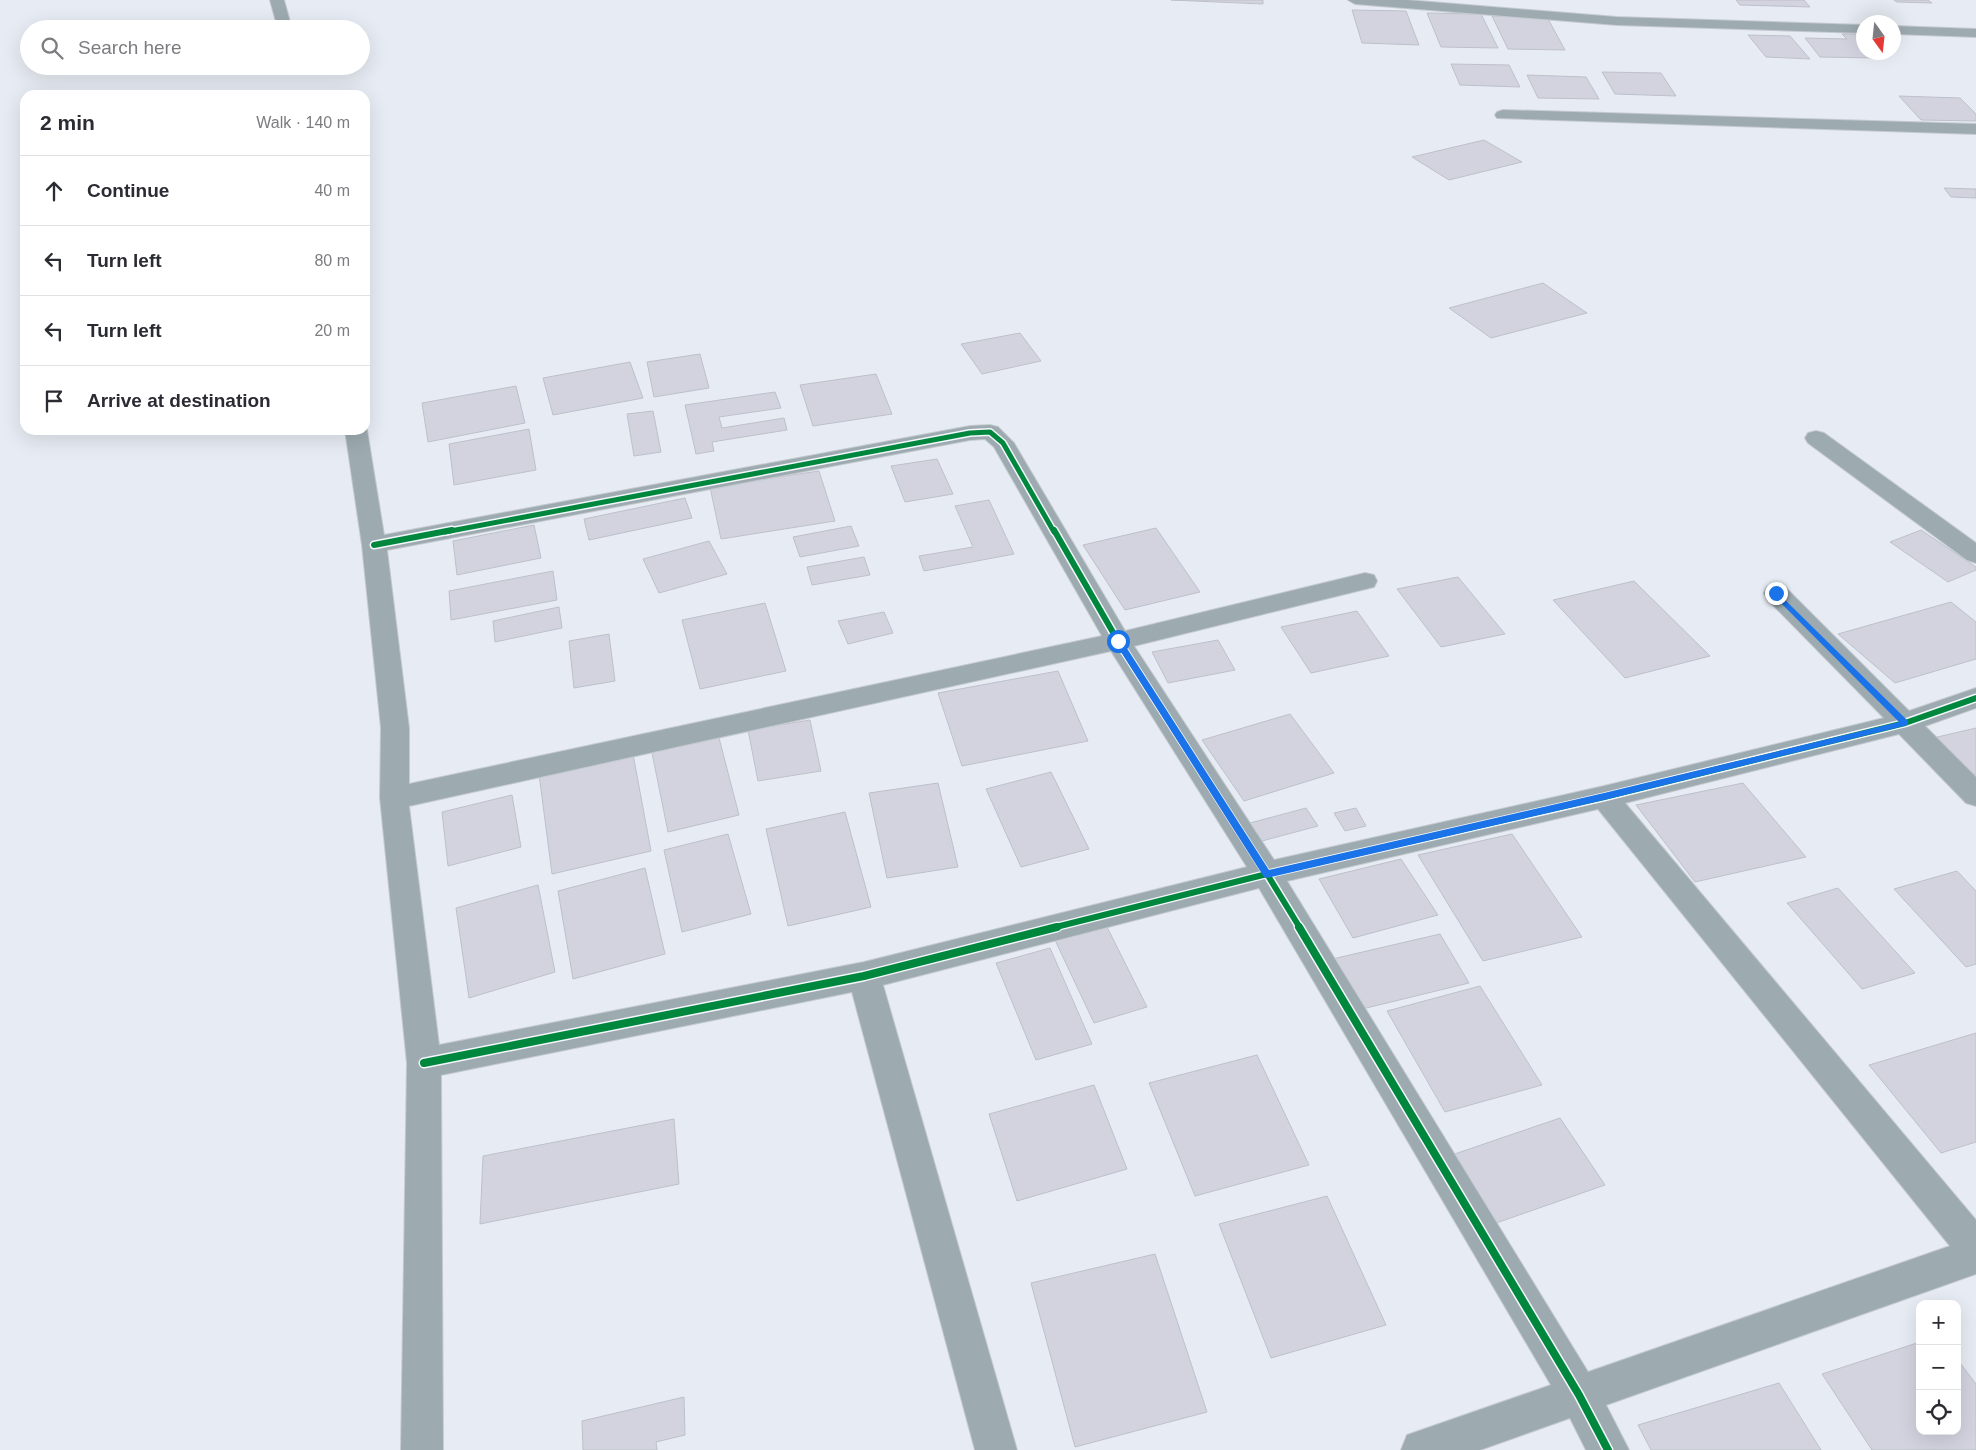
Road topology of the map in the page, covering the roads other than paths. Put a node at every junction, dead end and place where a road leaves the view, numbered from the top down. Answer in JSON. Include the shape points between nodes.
{"nodes":[{"id":1,"x":277,"y":0,"type":"edge"},
{"id":2,"x":1355,"y":0,"type":"edge"},
{"id":3,"x":282,"y":20,"type":"edge"},
{"id":4,"x":1856,"y":29,"type":"edge"},
{"id":5,"x":1901,"y":30,"type":"edge"},
{"id":6,"x":1976,"y":33,"type":"edge"},
{"id":7,"x":1503,"y":115,"type":"dead end"},
{"id":8,"x":1976,"y":129,"type":"edge"},
{"id":9,"x":357,"y":435,"type":"edge"},
{"id":10,"x":1816,"y":438,"type":"dead end"},
{"id":11,"x":374,"y":546,"type":"junction"},
{"id":12,"x":1976,"y":555,"type":"edge"},
{"id":13,"x":1365,"y":581,"type":"dead end"},
{"id":14,"x":1776,"y":593,"type":"dead end"},
{"id":15,"x":1118,"y":641,"type":"junction"},
{"id":16,"x":1976,"y":698,"type":"edge"},
{"id":17,"x":1905,"y":723,"type":"junction"},
{"id":18,"x":1976,"y":795,"type":"edge"},
{"id":19,"x":1604,"y":796,"type":"junction"},
{"id":20,"x":394,"y":798,"type":"junction"},
{"id":21,"x":1267,"y":874,"type":"junction"},
{"id":22,"x":864,"y":976,"type":"junction"},
{"id":23,"x":424,"y":1063,"type":"junction"},
{"id":24,"x":1976,"y":1249,"type":"edge"},
{"id":25,"x":1976,"y":1256,"type":"edge"},
{"id":26,"x":1579,"y":1395,"type":"junction"},
{"id":27,"x":422,"y":1450,"type":"edge"},
{"id":28,"x":996,"y":1450,"type":"edge"},
{"id":29,"x":1422,"y":1450,"type":"edge"},
{"id":30,"x":1608,"y":1450,"type":"edge"}],
"edges":[{"from":1,"to":3,"type":"street"},
{"from":2,"to":4,"type":"street","via":[[1617,21]]},
{"from":5,"to":6,"type":"street"},
{"from":7,"to":8,"type":"street"},
{"from":9,"to":11,"type":"street"},
{"from":10,"to":12,"type":"street"},
{"from":11,"to":15,"type":"street","via":[[970,433],[990,432],[1003,443]]},
{"from":11,"to":20,"type":"street","via":[[395,728]]},
{"from":13,"to":15,"type":"street"},
{"from":14,"to":17,"type":"street"},
{"from":15,"to":20,"type":"street"},
{"from":15,"to":21,"type":"street"},
{"from":16,"to":17,"type":"street"},
{"from":17,"to":18,"type":"street"},
{"from":17,"to":19,"type":"street"},
{"from":19,"to":21,"type":"street"},
{"from":19,"to":24,"type":"street"},
{"from":20,"to":23,"type":"street"},
{"from":21,"to":22,"type":"street"},
{"from":21,"to":26,"type":"street"},
{"from":22,"to":23,"type":"street"},
{"from":22,"to":28,"type":"street"},
{"from":23,"to":27,"type":"street"},
{"from":25,"to":26,"type":"street"},
{"from":26,"to":29,"type":"street"},
{"from":26,"to":30,"type":"street"}]}
